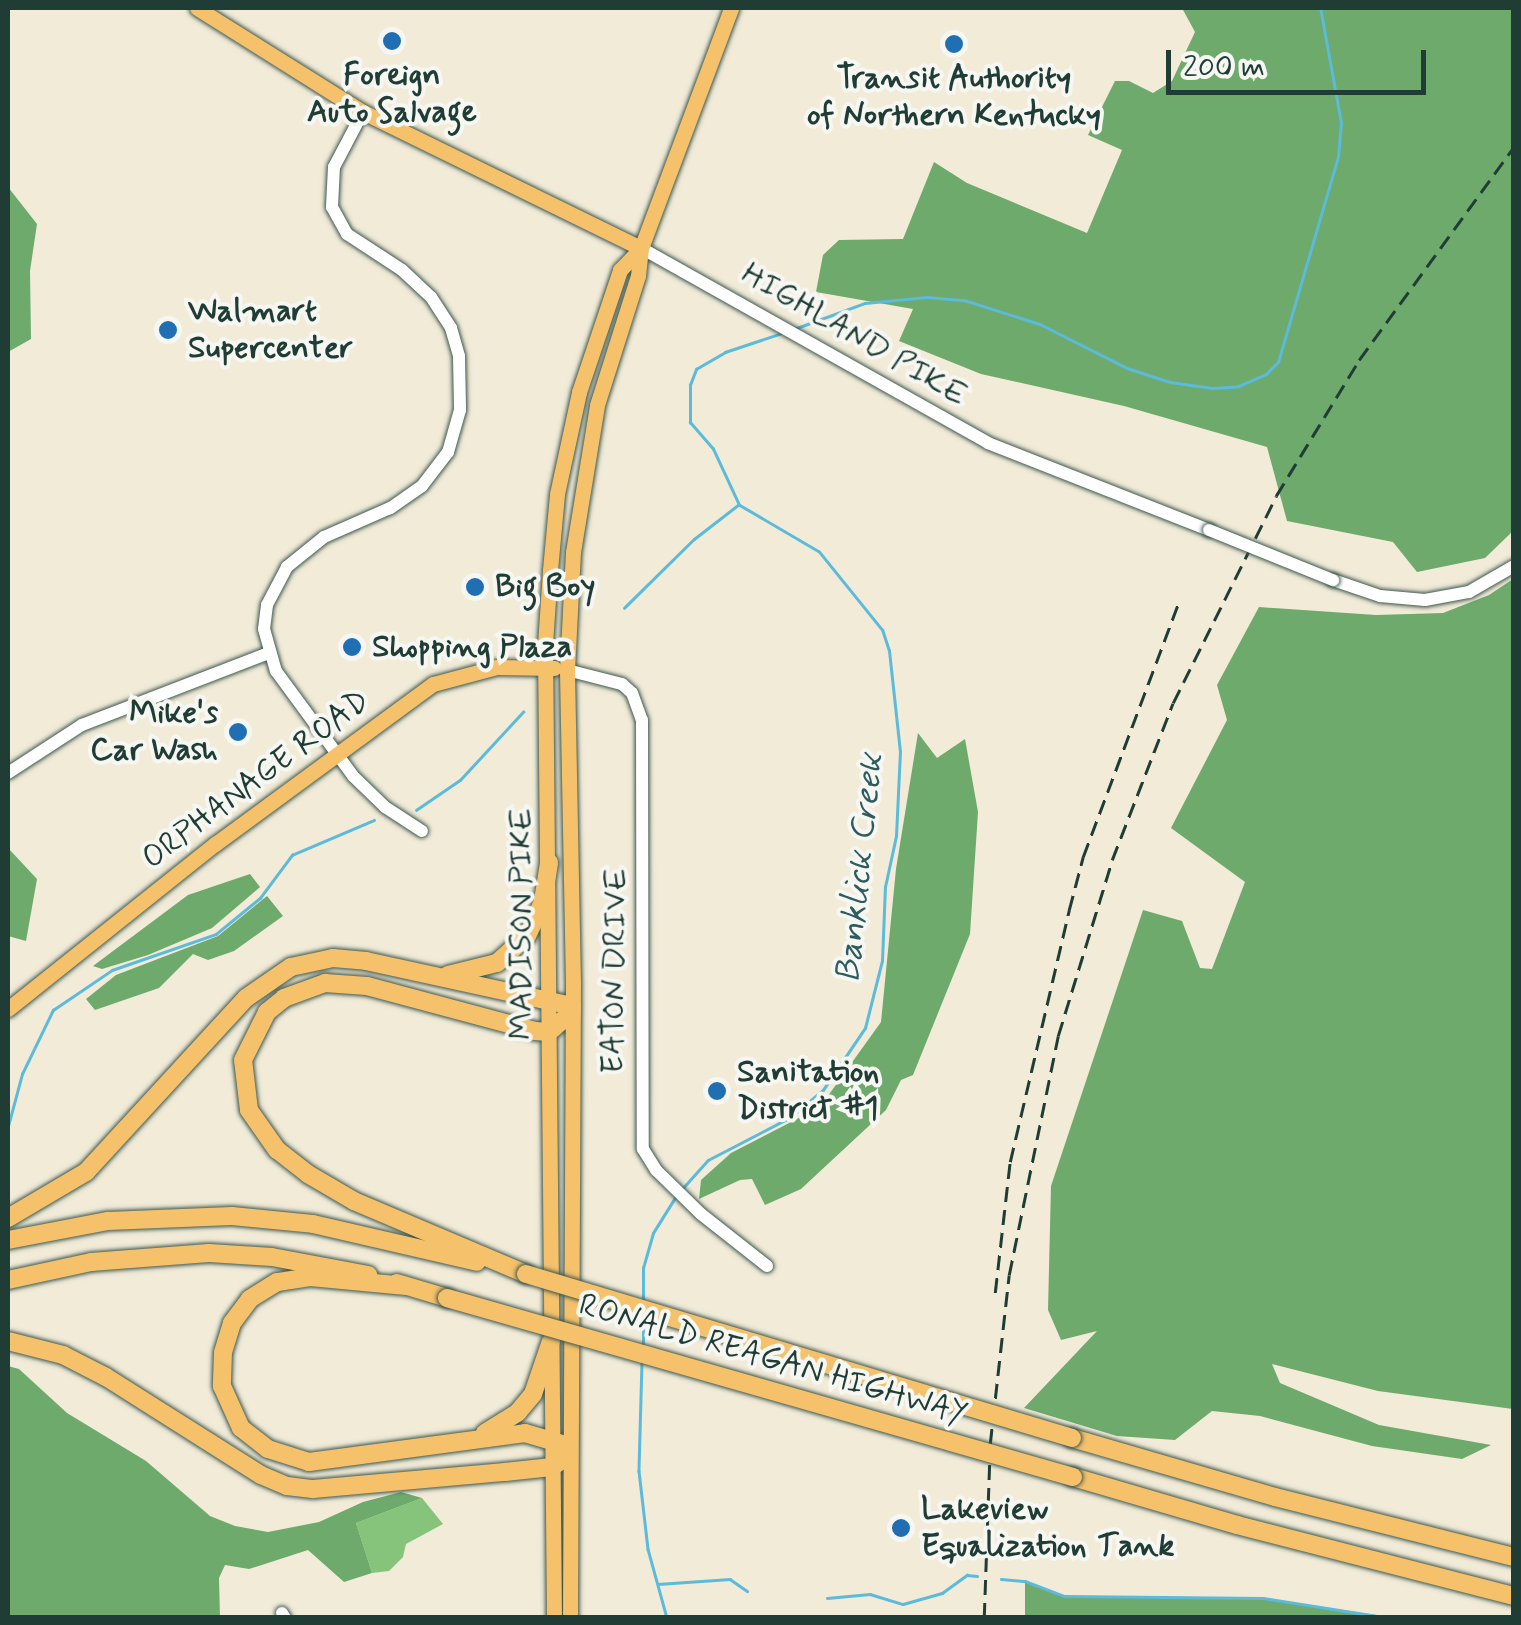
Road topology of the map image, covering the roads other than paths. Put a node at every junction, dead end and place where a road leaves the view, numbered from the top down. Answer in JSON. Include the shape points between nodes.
{"nodes":[{"id":1,"x":198,"y":8,"type":"edge"},
{"id":2,"x":731,"y":8,"type":"edge"},
{"id":3,"x":363,"y":112,"type":"junction"},
{"id":4,"x":642,"y":248,"type":"junction"},
{"id":5,"x":1514,"y":566,"type":"edge"},
{"id":6,"x":269,"y":653,"type":"junction"},
{"id":7,"x":546,"y":667,"type":"junction"},
{"id":8,"x":568,"y":670,"type":"junction"},
{"id":9,"x":338,"y":751,"type":"junction"},
{"id":10,"x":8,"y":773,"type":"edge"},
{"id":11,"x":422,"y":831,"type":"dead end"},
{"id":12,"x":549,"y":862,"type":"junction"},
{"id":13,"x":430,"y":974,"type":"junction"},
{"id":14,"x":551,"y":1001,"type":"junction"},
{"id":15,"x":572,"y":1009,"type":"junction"},
{"id":16,"x":8,"y":1010,"type":"edge"},
{"id":17,"x":549,"y":1032,"type":"junction"},
{"id":18,"x":8,"y":1218,"type":"edge"},
{"id":19,"x":8,"y":1240,"type":"edge"},
{"id":20,"x":439,"y":1244,"type":"junction"},
{"id":21,"x":767,"y":1266,"type":"dead end"},
{"id":22,"x":8,"y":1280,"type":"edge"},
{"id":23,"x":406,"y":1286,"type":"junction"},
{"id":24,"x":551,"y":1340,"type":"junction"},
{"id":25,"x":8,"y":1341,"type":"edge"},
{"id":26,"x":458,"y":1442,"type":"junction"},
{"id":27,"x":563,"y":1447,"type":"junction"},
{"id":28,"x":552,"y":1467,"type":"junction"},
{"id":29,"x":1514,"y":1557,"type":"edge"},
{"id":30,"x":1514,"y":1596,"type":"edge"},
{"id":31,"x":554,"y":1618,"type":"edge"},
{"id":32,"x":570,"y":1618,"type":"edge"}],
"edges":[{"from":1,"to":3,"type":"main road","name":"HIGHLAND PIKE"},
{"from":2,"to":4,"type":"main road","name":"MADISON PIKE"},
{"from":3,"to":4,"type":"main road","name":"HIGHLAND PIKE"},
{"from":3,"to":6,"type":"street","via":[[334,167],[332,208],[347,234],[402,270],[452,328],[460,410],[448,452],[422,486],[324,537],[287,567],[267,605]]},
{"from":4,"to":5,"type":"street","name":"HIGHLAND PIKE","bridge":true,"via":[[1029,463],[1333,580],[1380,596],[1425,600],[1469,592]]},
{"from":4,"to":7,"type":"main road","name":"MADISON PIKE","via":[[620,270],[568,437],[551,547]]},
{"from":4,"to":8,"type":"main road","name":"MADISON PIKE","via":[[597,406],[578,504]]},
{"from":6,"to":9,"type":"street"},
{"from":6,"to":10,"type":"street","via":[[82,725]]},
{"from":7,"to":8,"type":"main road","name":"ORPHANAGE ROAD"},
{"from":7,"to":9,"type":"main road","name":"ORPHANAGE ROAD","via":[[497,667],[447,678]]},
{"from":7,"to":12,"type":"main road","name":"MADISON PIKE"},
{"from":8,"to":15,"type":"main road","name":"MADISON PIKE"},
{"from":8,"to":21,"type":"street","name":"EATON DRIVE","via":[[622,684],[642,720],[643,1149],[701,1214]]},
{"from":9,"to":11,"type":"street","via":[[364,789]]},
{"from":9,"to":16,"type":"main road","name":"ORPHANAGE ROAD"},
{"from":12,"to":13,"type":"highway","via":[[538,917],[514,950],[484,969]]},
{"from":12,"to":14,"type":"main road","name":"MADISON PIKE"},
{"from":13,"to":14,"type":"highway"},
{"from":13,"to":18,"type":"highway","via":[[333,958],[271,977],[86,1172]]},
{"from":14,"to":15,"type":"highway"},
{"from":14,"to":17,"type":"main road","name":"MADISON PIKE"},
{"from":15,"to":17,"type":"highway"},
{"from":15,"to":27,"type":"main road","name":"MADISON PIKE"},
{"from":17,"to":20,"type":"highway","via":[[346,982],[284,998],[256,1028],[242,1073],[250,1110],[278,1150],[354,1201]]},
{"from":17,"to":24,"type":"main road","name":"MADISON PIKE"},
{"from":19,"to":20,"type":"highway","via":[[108,1221],[232,1216]]},
{"from":20,"to":29,"type":"highway","name":"RONALD REAGAN HIGHWAY","bridge":true,"via":[[1072,1438]]},
{"from":22,"to":23,"type":"highway","name":"RONALD REAGAN HIGHWAY","via":[[91,1262],[209,1254],[324,1264]]},
{"from":23,"to":26,"type":"highway","via":[[310,1278],[277,1282],[260,1292],[226,1335],[222,1375],[230,1412],[253,1440],[300,1461]]},
{"from":23,"to":30,"type":"highway","name":"RONALD REAGAN HIGHWAY","bridge":true,"via":[[1237,1526]]},
{"from":24,"to":26,"type":"highway","via":[[542,1376],[518,1412]]},
{"from":24,"to":27,"type":"main road","name":"MADISON PIKE"},
{"from":25,"to":28,"type":"highway","via":[[63,1355],[106,1376],[287,1486]]},
{"from":26,"to":27,"type":"highway","via":[[525,1433]]},
{"from":27,"to":28,"type":"highway"},
{"from":27,"to":32,"type":"main road","name":"MADISON PIKE"},
{"from":28,"to":31,"type":"main road"}]}
